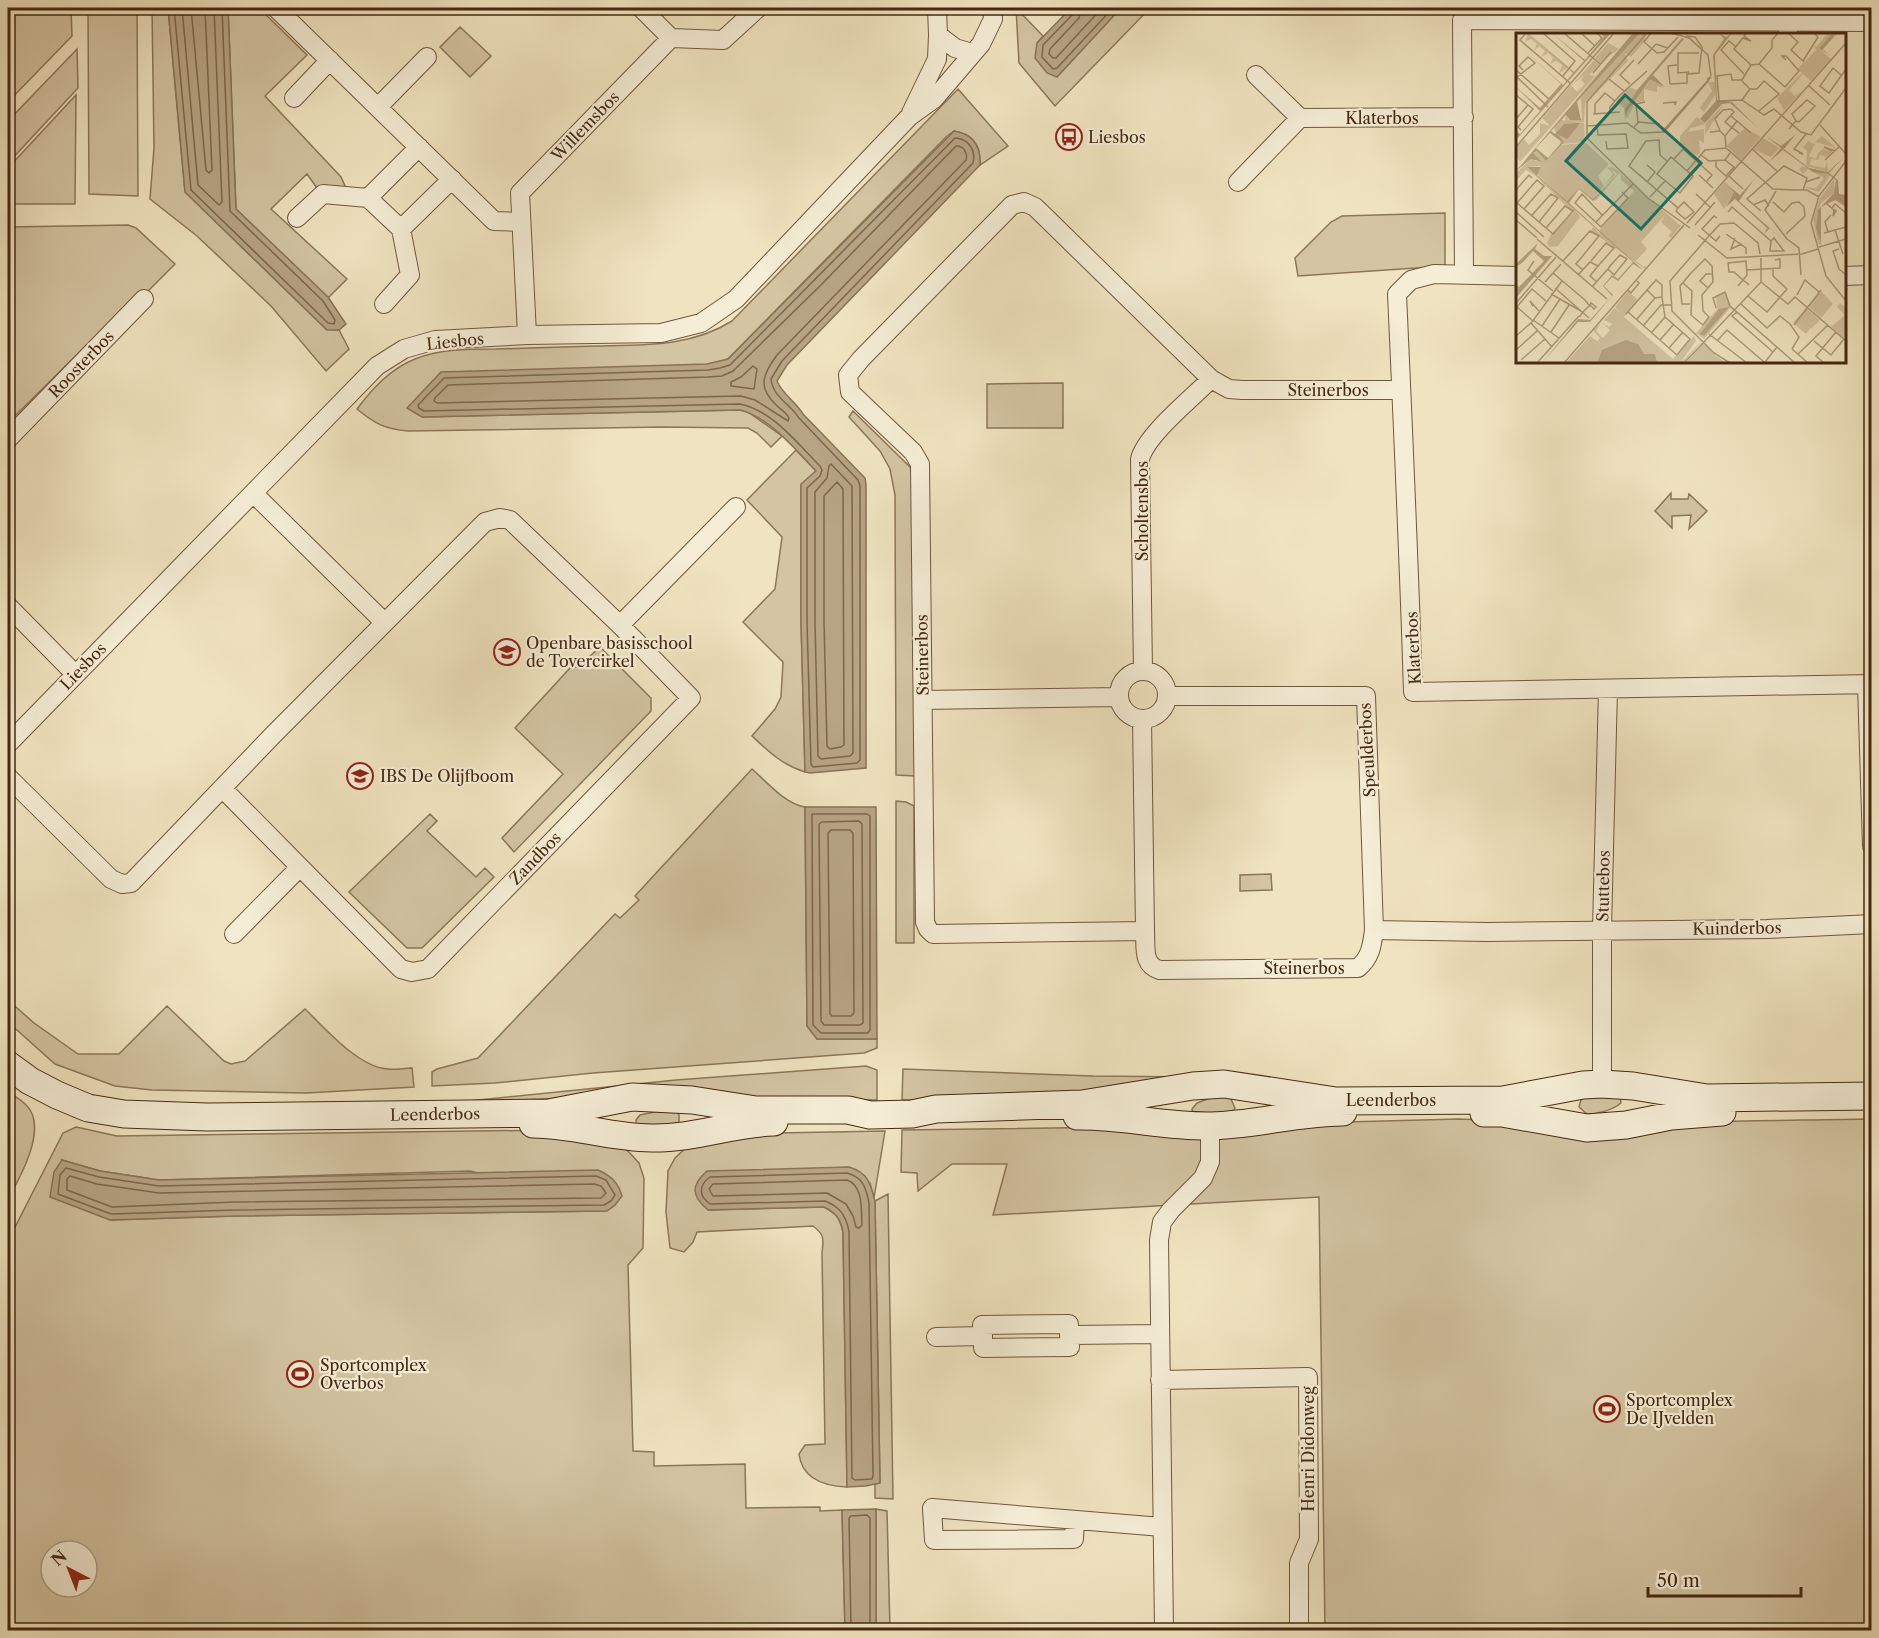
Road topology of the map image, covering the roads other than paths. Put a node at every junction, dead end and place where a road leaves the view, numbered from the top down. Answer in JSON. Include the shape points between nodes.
{"nodes":[{"id":1,"x":276,"y":8,"type":"edge"},
{"id":2,"x":641,"y":8,"type":"edge"},
{"id":3,"x":758,"y":8,"type":"edge"},
{"id":4,"x":938,"y":8,"type":"edge"},
{"id":5,"x":992,"y":8,"type":"edge"},
{"id":6,"x":1787,"y":21,"type":"edge"},
{"id":7,"x":1872,"y":22,"type":"edge"},
{"id":8,"x":938,"y":35,"type":"junction"},
{"id":9,"x":671,"y":38,"type":"junction"},
{"id":10,"x":972,"y":53,"type":"junction"},
{"id":11,"x":427,"y":57,"type":"dead end"},
{"id":12,"x":330,"y":60,"type":"junction"},
{"id":13,"x":1256,"y":75,"type":"dead end"},
{"id":14,"x":294,"y":98,"type":"dead end"},
{"id":15,"x":378,"y":107,"type":"junction"},
{"id":16,"x":909,"y":117,"type":"junction"},
{"id":17,"x":1464,"y":117,"type":"junction"},
{"id":18,"x":1300,"y":118,"type":"junction"},
{"id":19,"x":419,"y":147,"type":"junction"},
{"id":20,"x":452,"y":179,"type":"junction"},
{"id":21,"x":1238,"y":182,"type":"dead end"},
{"id":22,"x":368,"y":198,"type":"junction"},
{"id":23,"x":297,"y":219,"type":"dead end"},
{"id":24,"x":520,"y":222,"type":"junction"},
{"id":25,"x":401,"y":230,"type":"junction"},
{"id":26,"x":1464,"y":274,"type":"junction"},
{"id":27,"x":1872,"y":275,"type":"edge"},
{"id":28,"x":1516,"y":276,"type":"edge"},
{"id":29,"x":1846,"y":276,"type":"edge"},
{"id":30,"x":144,"y":299,"type":"dead end"},
{"id":31,"x":384,"y":304,"type":"dead end"},
{"id":32,"x":527,"y":335,"type":"junction"},
{"id":33,"x":1210,"y":379,"type":"junction"},
{"id":34,"x":1400,"y":390,"type":"junction"},
{"id":35,"x":11,"y":429,"type":"edge"},
{"id":36,"x":253,"y":493,"type":"junction"},
{"id":37,"x":736,"y":507,"type":"dead end"},
{"id":38,"x":8,"y":606,"type":"edge"},
{"id":39,"x":384,"y":622,"type":"junction"},
{"id":40,"x":620,"y":625,"type":"junction"},
{"id":41,"x":1143,"y":671,"type":"junction"},
{"id":42,"x":75,"y":674,"type":"junction"},
{"id":43,"x":1869,"y":684,"type":"edge"},
{"id":44,"x":1608,"y":688,"type":"junction"},
{"id":45,"x":1167,"y":696,"type":"junction"},
{"id":46,"x":1119,"y":697,"type":"junction"},
{"id":47,"x":923,"y":700,"type":"junction"},
{"id":48,"x":1142,"y":719,"type":"junction"},
{"id":49,"x":8,"y":744,"type":"edge"},
{"id":50,"x":8,"y":777,"type":"edge"},
{"id":51,"x":222,"y":789,"type":"junction"},
{"id":52,"x":1872,"y":846,"type":"edge"},
{"id":53,"x":300,"y":867,"type":"junction"},
{"id":54,"x":1872,"y":924,"type":"edge"},
{"id":55,"x":1602,"y":929,"type":"junction"},
{"id":56,"x":1374,"y":930,"type":"junction"},
{"id":57,"x":1145,"y":931,"type":"junction"},
{"id":58,"x":234,"y":934,"type":"dead end"},
{"id":59,"x":8,"y":1065,"type":"edge"},
{"id":60,"x":8,"y":1080,"type":"edge"},
{"id":61,"x":1602,"y":1084,"type":"junction"},
{"id":62,"x":1193,"y":1086,"type":"junction"},
{"id":63,"x":1248,"y":1086,"type":"junction"},
{"id":64,"x":1634,"y":1086,"type":"junction"},
{"id":65,"x":1561,"y":1090,"type":"junction"},
{"id":66,"x":1872,"y":1096,"type":"edge"},
{"id":67,"x":632,"y":1097,"type":"junction"},
{"id":68,"x":692,"y":1100,"type":"junction"},
{"id":69,"x":1872,"y":1108,"type":"edge"},
{"id":70,"x":912,"y":1114,"type":"junction"},
{"id":71,"x":870,"y":1115,"type":"junction"},
{"id":72,"x":1249,"y":1123,"type":"junction"},
{"id":73,"x":1181,"y":1124,"type":"junction"},
{"id":74,"x":1567,"y":1125,"type":"junction"},
{"id":75,"x":1626,"y":1125,"type":"junction"},
{"id":76,"x":1210,"y":1126,"type":"junction"},
{"id":77,"x":690,"y":1136,"type":"junction"},
{"id":78,"x":626,"y":1137,"type":"junction"},
{"id":79,"x":1160,"y":1334,"type":"junction"},
{"id":80,"x":936,"y":1336,"type":"dead end"},
{"id":81,"x":1160,"y":1380,"type":"junction"},
{"id":82,"x":1075,"y":1520,"type":"junction"},
{"id":83,"x":1162,"y":1527,"type":"junction"},
{"id":84,"x":1164,"y":1630,"type":"edge"},
{"id":85,"x":1299,"y":1630,"type":"edge"}],
"edges":[{"from":1,"to":12,"type":"street"},
{"from":2,"to":9,"type":"street"},
{"from":3,"to":9,"type":"street","via":[[723,40]]},
{"from":4,"to":8,"type":"street","name":"Liesbos"},
{"from":5,"to":10,"type":"street","name":"Liesbos","via":[[991,27]]},
{"from":6,"to":7,"type":"street"},
{"from":6,"to":17,"type":"street","via":[[1462,20]]},
{"from":8,"to":10,"type":"street","via":[[955,48]]},
{"from":8,"to":16,"type":"street","name":"Liesbos","via":[[937,59]]},
{"from":9,"to":24,"type":"street","name":"Willemsbos","via":[[520,193]]},
{"from":10,"to":16,"type":"street","name":"Liesbos","via":[[934,99]]},
{"from":11,"to":15,"type":"street"},
{"from":12,"to":14,"type":"street"},
{"from":12,"to":15,"type":"street"},
{"from":13,"to":18,"type":"street"},
{"from":15,"to":19,"type":"street"},
{"from":16,"to":32,"type":"street","name":"Liesbos","via":[[736,299],[701,322],[661,333]]},
{"from":17,"to":18,"type":"street","name":"Klaterbos"},
{"from":17,"to":26,"type":"street"},
{"from":18,"to":21,"type":"street"},
{"from":19,"to":20,"type":"street"},
{"from":19,"to":22,"type":"street"},
{"from":20,"to":24,"type":"street","via":[[494,221]]},
{"from":20,"to":25,"type":"street"},
{"from":22,"to":23,"type":"street","via":[[323,194]]},
{"from":22,"to":25,"type":"street"},
{"from":24,"to":32,"type":"street","name":"Willemsbos"},
{"from":25,"to":31,"type":"street","via":[[410,275]]},
{"from":26,"to":28,"type":"street","name":"Klaterbos"},
{"from":26,"to":34,"type":"street","name":"Klaterbos","via":[[1434,274],[1411,280],[1397,294]]},
{"from":27,"to":29,"type":"street"},
{"from":30,"to":35,"type":"street","name":"Roosterbos"},
{"from":32,"to":36,"type":"street","name":"Liesbos","via":[[435,340],[404,349],[377,366]]},
{"from":33,"to":34,"type":"street","name":"Steinerbos","via":[[1229,389],[1242,390]]},
{"from":33,"to":41,"type":"street","name":"Scholtensbos","via":[[1142,450]]},
{"from":33,"to":47,"type":"street","name":"Steinerbos","via":[[1035,207],[1024,202],[1012,205],[853,368],[848,375],[850,392],[914,452],[920,464]]},
{"from":34,"to":44,"type":"street","name":"Klaterbos","via":[[1413,692]]},
{"from":36,"to":39,"type":"street"},
{"from":36,"to":42,"type":"street","name":"Liesbos"},
{"from":37,"to":40,"type":"street"},
{"from":38,"to":42,"type":"street"},
{"from":39,"to":40,"type":"street","name":"Zandbos","via":[[485,522],[500,518],[510,520]]},
{"from":39,"to":51,"type":"street","name":"Zandbos"},
{"from":40,"to":53,"type":"street","name":"Zandbos","via":[[691,698],[428,969],[401,969]]},
{"from":41,"to":45,"type":"street","via":[[1158,676]]},
{"from":41,"to":46,"type":"street","via":[[1123,682]]},
{"from":42,"to":49,"type":"street","name":"Liesbos"},
{"from":43,"to":44,"type":"street","name":"Klaterbos"},
{"from":43,"to":52,"type":"street"},
{"from":44,"to":55,"type":"street","name":"Stuttebos"},
{"from":45,"to":48,"type":"street","via":[[1162,710]]},
{"from":45,"to":56,"type":"street","name":"Speulderbos","via":[[1366,696]]},
{"from":46,"to":47,"type":"street"},
{"from":46,"to":48,"type":"street","via":[[1124,710]]},
{"from":47,"to":57,"type":"street","name":"Steinerbos","via":[[928,929],[933,934]]},
{"from":48,"to":57,"type":"street"},
{"from":50,"to":51,"type":"street","name":"Zandbos","via":[[111,879],[122,884],[131,883]]},
{"from":51,"to":53,"type":"street","name":"Zandbos"},
{"from":53,"to":58,"type":"street"},
{"from":54,"to":55,"type":"street","name":"Kuinderbos"},
{"from":55,"to":56,"type":"street"},
{"from":55,"to":61,"type":"street","name":"Stuttebos"},
{"from":56,"to":57,"type":"street","name":"Steinerbos","via":[[1371,951],[1358,968],[1160,970],[1147,962]]},
{"from":59,"to":67,"type":"main road","name":"Leenderbos","via":[[57,1095],[88,1108],[124,1114],[207,1117],[549,1113]]},
{"from":60,"to":78,"type":"main road","name":"Leenderbos","via":[[61,1111],[138,1129],[548,1124]]},
{"from":61,"to":64,"type":"main road","name":"Leenderbos"},
{"from":61,"to":65,"type":"main road","name":"Leenderbos"},
{"from":62,"to":63,"type":"main road","name":"Leenderbos"},
{"from":62,"to":70,"type":"main road","name":"Leenderbos","via":[[1082,1104],[936,1109]]},
{"from":62,"to":73,"type":"main road","via":[[1173,1108]]},
{"from":63,"to":65,"type":"main road","name":"Leenderbos","via":[[1336,1101],[1503,1100]]},
{"from":63,"to":72,"type":"main road","via":[[1258,1106],[1257,1115]]},
{"from":64,"to":66,"type":"main road","name":"Leenderbos","via":[[1707,1098]]},
{"from":64,"to":75,"type":"main road","via":[[1641,1096],[1641,1106]]},
{"from":65,"to":74,"type":"main road","via":[[1557,1109]]},
{"from":67,"to":68,"type":"main road","name":"Leenderbos"},
{"from":67,"to":78,"type":"main road","via":[[618,1111],[616,1120]]},
{"from":68,"to":71,"type":"main road","name":"Leenderbos","via":[[756,1110],[848,1110]]},
{"from":68,"to":77,"type":"main road","via":[[699,1107],[703,1122]]},
{"from":69,"to":75,"type":"main road","name":"Leenderbos","via":[[1705,1112]]},
{"from":70,"to":71,"type":"main road","name":"Leenderbos"},
{"from":70,"to":73,"type":"main road","name":"Leenderbos","via":[[936,1119],[1086,1116]]},
{"from":71,"to":77,"type":"main road","name":"Leenderbos","via":[[849,1120],[752,1123]]},
{"from":72,"to":74,"type":"main road","name":"Leenderbos","via":[[1341,1112],[1502,1113]]},
{"from":72,"to":76,"type":"main road","name":"Leenderbos"},
{"from":73,"to":76,"type":"main road","name":"Leenderbos"},
{"from":74,"to":75,"type":"main road","name":"Leenderbos"},
{"from":76,"to":79,"type":"street","via":[[1210,1162],[1203,1178],[1162,1222]]},
{"from":77,"to":78,"type":"main road","name":"Leenderbos"},
{"from":79,"to":80,"type":"street","via":[[1069,1335],[1070,1347],[983,1348],[983,1336]]},
{"from":79,"to":81,"type":"street"},
{"from":81,"to":83,"type":"street"},
{"from":81,"to":85,"type":"street","name":"Henri Didonweg","via":[[1308,1377],[1309,1539],[1299,1563]]},
{"from":82,"to":82,"type":"street","via":[[1039,1517],[932,1508],[934,1540],[1074,1539]]},
{"from":82,"to":83,"type":"street"},
{"from":83,"to":84,"type":"street"}]}
